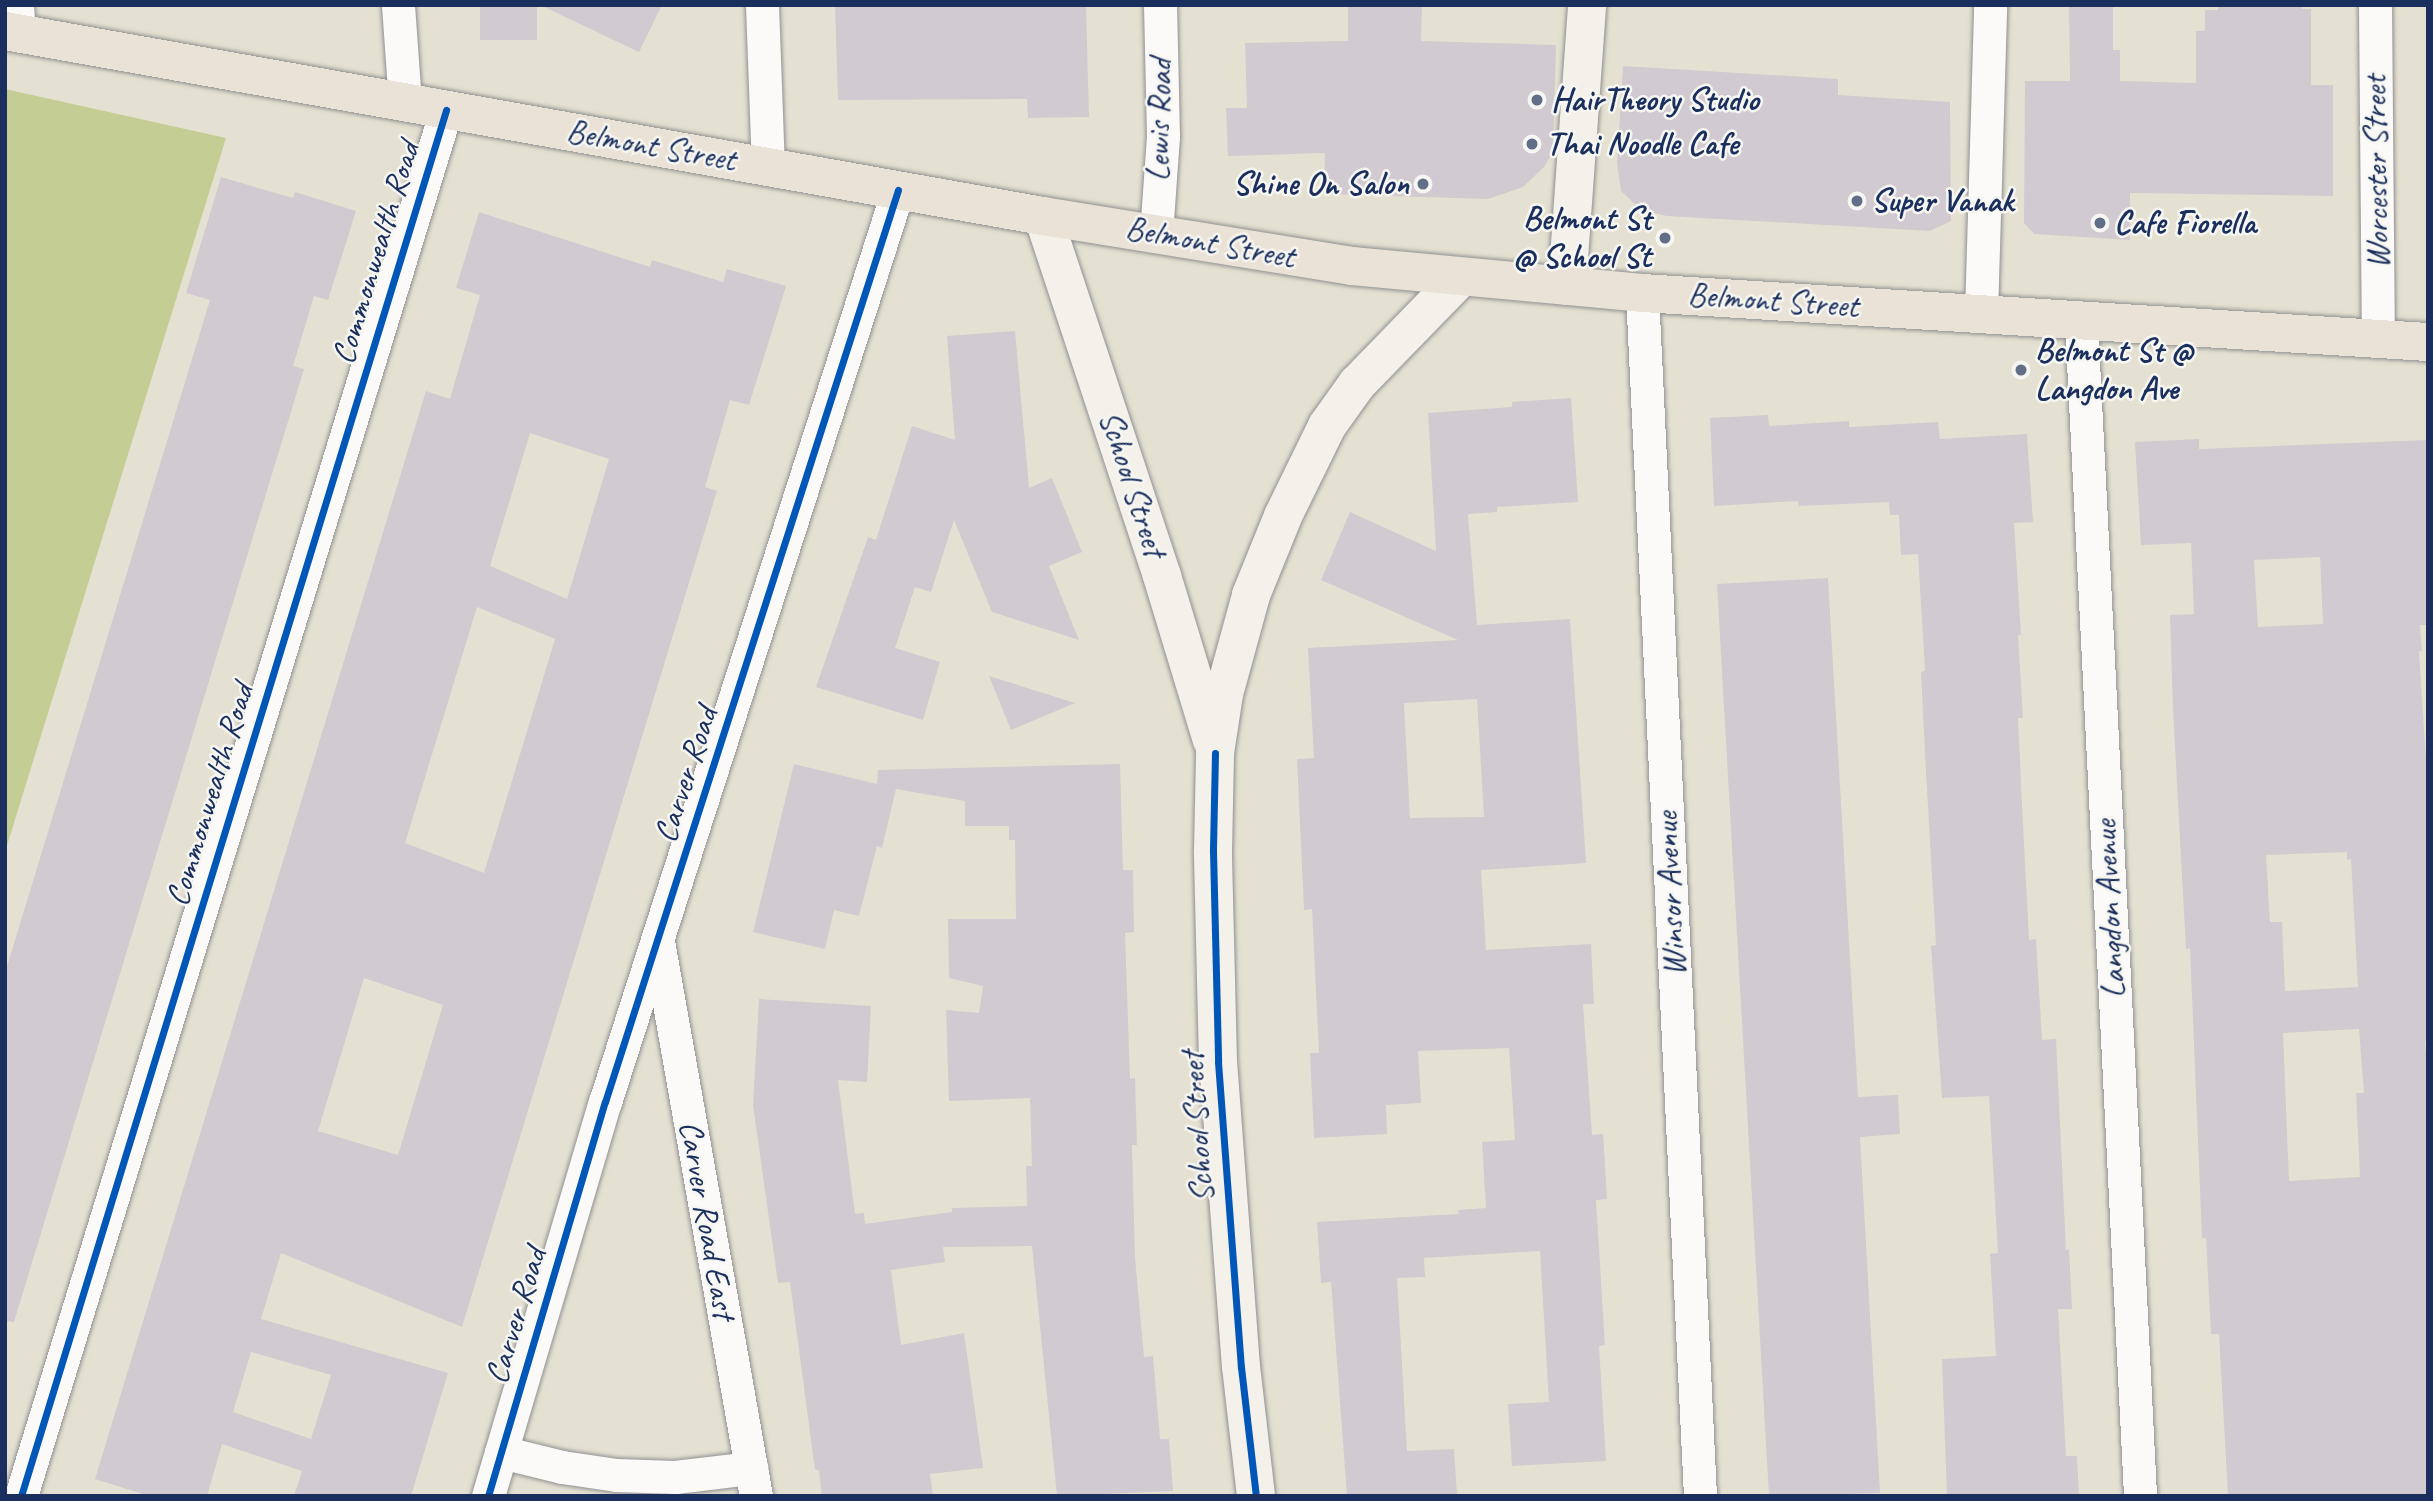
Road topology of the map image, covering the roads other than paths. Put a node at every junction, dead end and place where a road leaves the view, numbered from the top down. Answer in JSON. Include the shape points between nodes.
{"nodes":[{"id":1,"x":398,"y":5,"type":"edge"},
{"id":2,"x":762,"y":5,"type":"edge"},
{"id":3,"x":1160,"y":5,"type":"edge"},
{"id":4,"x":1587,"y":5,"type":"edge"},
{"id":5,"x":1990,"y":5,"type":"edge"},
{"id":6,"x":2375,"y":5,"type":"edge"},
{"id":7,"x":14,"y":24,"type":"edge"},
{"id":8,"x":405,"y":103,"type":"junction"},
{"id":9,"x":446,"y":110,"type":"junction"},
{"id":10,"x":768,"y":167,"type":"junction"},
{"id":11,"x":898,"y":190,"type":"junction"},
{"id":12,"x":1043,"y":216,"type":"junction"},
{"id":13,"x":1156,"y":234,"type":"junction"},
{"id":14,"x":1460,"y":278,"type":"junction"},
{"id":15,"x":1567,"y":286,"type":"junction"},
{"id":16,"x":1642,"y":292,"type":"junction"},
{"id":17,"x":1981,"y":315,"type":"junction"},
{"id":18,"x":2081,"y":322,"type":"junction"},
{"id":19,"x":2378,"y":338,"type":"junction"},
{"id":20,"x":2428,"y":342,"type":"edge"},
{"id":21,"x":1215,"y":753,"type":"junction"},
{"id":22,"x":659,"y":944,"type":"junction"},
{"id":23,"x":501,"y":1452,"type":"junction"},
{"id":24,"x":753,"y":1482,"type":"edge"},
{"id":25,"x":21,"y":1496,"type":"edge"},
{"id":26,"x":488,"y":1496,"type":"edge"},
{"id":27,"x":1256,"y":1496,"type":"edge"},
{"id":28,"x":1700,"y":1496,"type":"edge"},
{"id":29,"x":2140,"y":1496,"type":"edge"}],
"edges":[{"from":1,"to":8,"type":"street"},
{"from":2,"to":10,"type":"street"},
{"from":3,"to":13,"type":"street","name":"Lewis Road","via":[[1163,136]]},
{"from":4,"to":15,"type":"street"},
{"from":5,"to":17,"type":"street"},
{"from":6,"to":19,"type":"street","name":"Worcester Street"},
{"from":7,"to":8,"type":"main road","name":"Belmont Street"},
{"from":8,"to":9,"type":"main road","name":"Belmont Street"},
{"from":9,"to":10,"type":"main road","name":"Belmont Street"},
{"from":9,"to":25,"type":"street","name":"Commonwealth Road"},
{"from":10,"to":11,"type":"main road","name":"Belmont Street"},
{"from":11,"to":12,"type":"main road","name":"Belmont Street"},
{"from":11,"to":22,"type":"street","name":"Carver Road"},
{"from":12,"to":13,"type":"main road","name":"Belmont Street"},
{"from":12,"to":21,"type":"street","name":"School Street","via":[[1163,576]]},
{"from":13,"to":14,"type":"main road","name":"Belmont Street","via":[[1326,263]]},
{"from":14,"to":15,"type":"main road","name":"Belmont Street"},
{"from":14,"to":21,"type":"street","name":"School Street","via":[[1357,384],[1327,426],[1251,595],[1224,694]]},
{"from":15,"to":16,"type":"main road","name":"Belmont Street"},
{"from":16,"to":17,"type":"main road","name":"Belmont Street"},
{"from":16,"to":28,"type":"street","name":"Winsor Avenue"},
{"from":17,"to":18,"type":"main road","name":"Belmont Street"},
{"from":18,"to":19,"type":"main road","name":"Belmont Street"},
{"from":18,"to":29,"type":"street","name":"Langdon Avenue"},
{"from":19,"to":20,"type":"main road","name":"Belmont Street"},
{"from":21,"to":27,"type":"street","name":"School Street","via":[[1218,1062]]},
{"from":22,"to":23,"type":"street","name":"Carver Road","via":[[605,1102]]},
{"from":22,"to":24,"type":"street","name":"Carver Road East"},
{"from":23,"to":24,"type":"street","via":[[616,1475]]},
{"from":23,"to":26,"type":"street","name":"Carver Road"}]}
